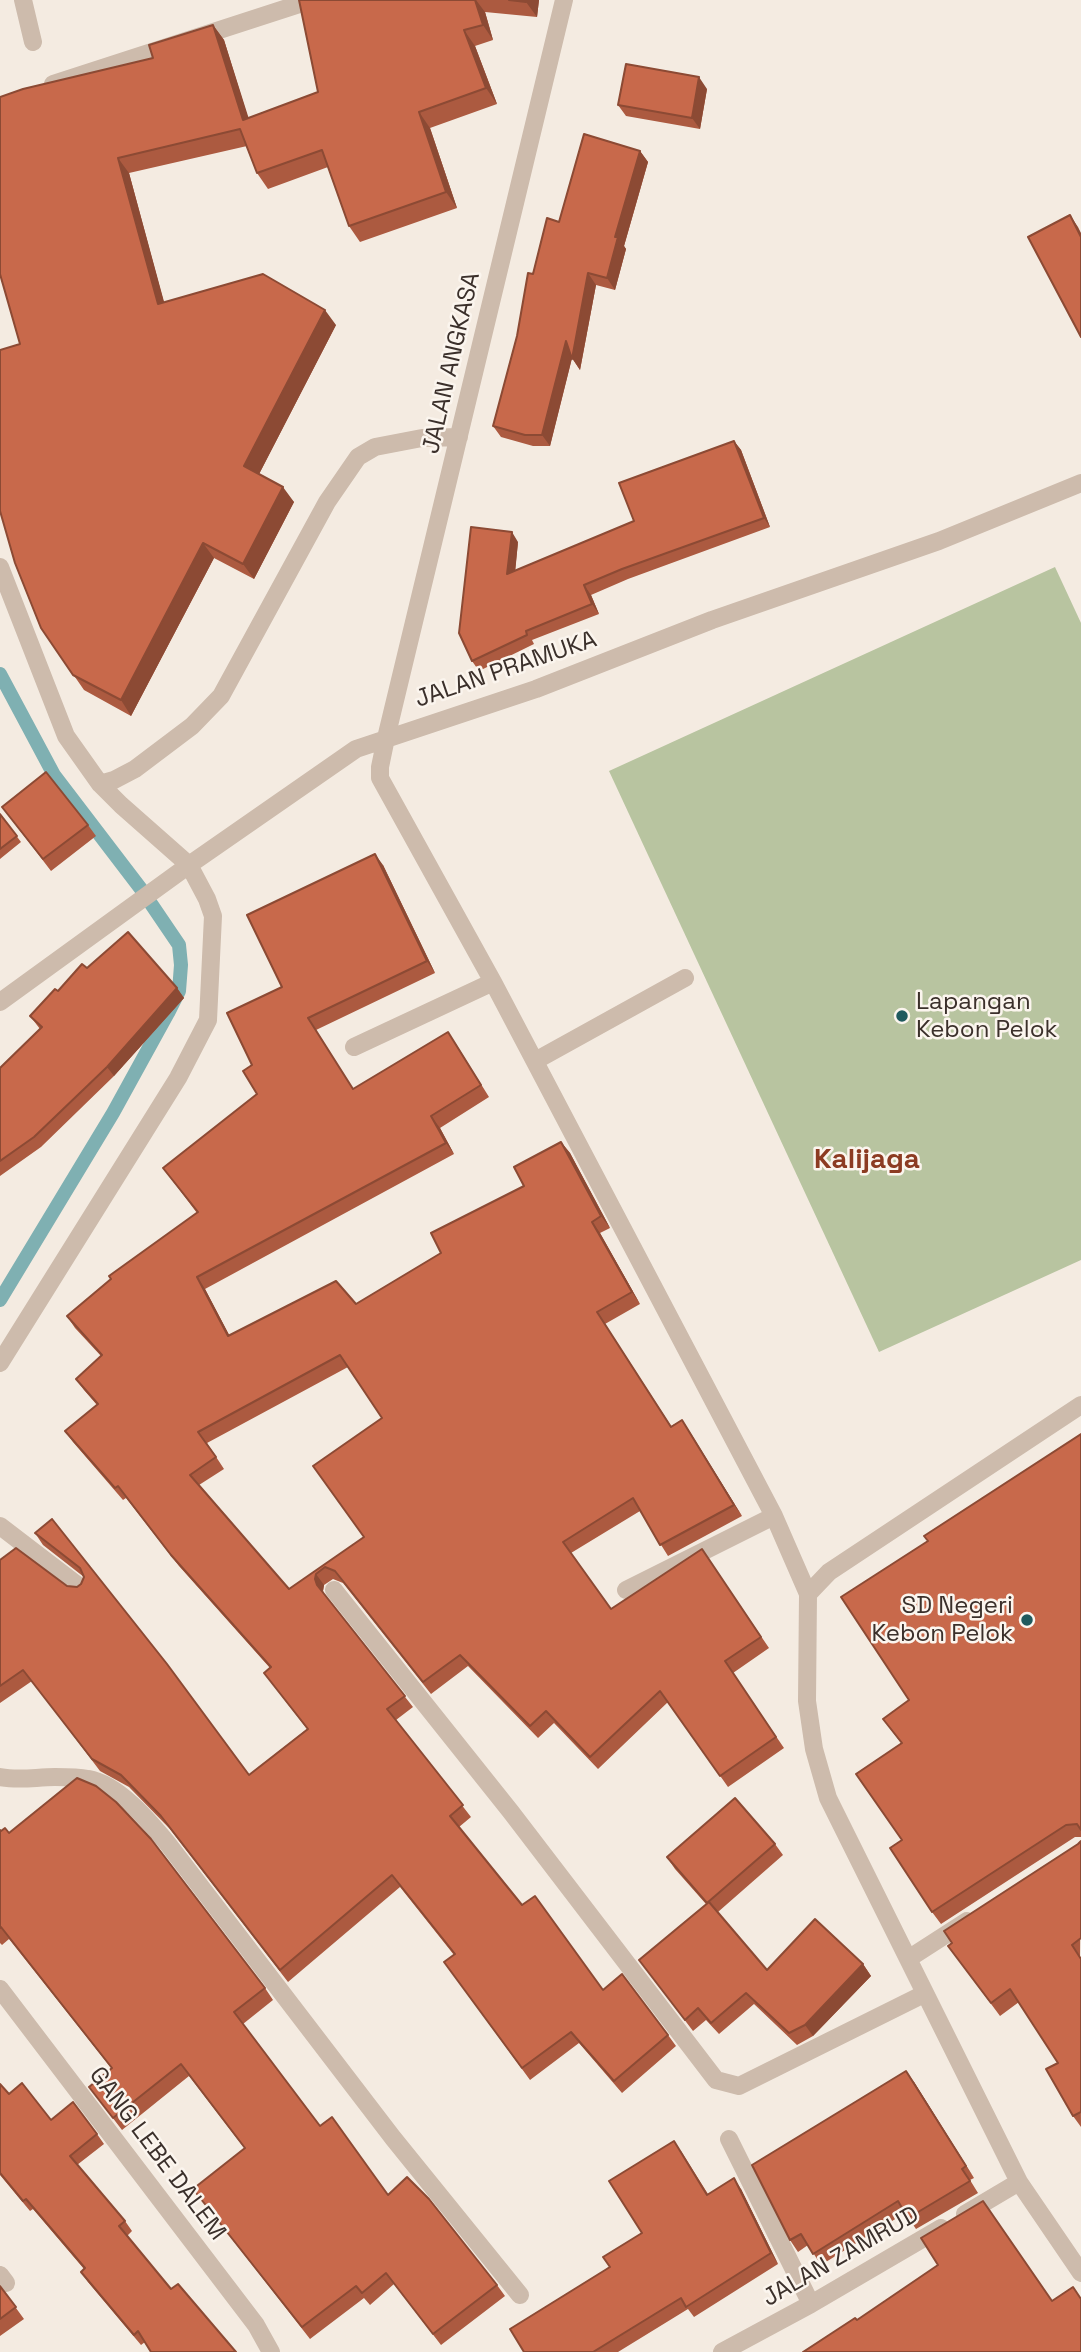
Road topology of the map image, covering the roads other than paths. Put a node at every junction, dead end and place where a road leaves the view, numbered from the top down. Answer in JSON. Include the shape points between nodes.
{"nodes":[{"id":1,"x":23,"y":0,"type":"edge"},
{"id":2,"x":312,"y":0,"type":"edge"},
{"id":3,"x":564,"y":0,"type":"edge"},
{"id":4,"x":33,"y":42,"type":"dead end"},
{"id":5,"x":39,"y":88,"type":"edge"},
{"id":6,"x":459,"y":437,"type":"junction"},
{"id":7,"x":1081,"y":483,"type":"edge"},
{"id":8,"x":0,"y":567,"type":"edge"},
{"id":9,"x":386,"y":738,"type":"junction"},
{"id":10,"x":100,"y":784,"type":"junction"},
{"id":11,"x":189,"y":864,"type":"junction"},
{"id":12,"x":685,"y":978,"type":"dead end"},
{"id":13,"x":493,"y":982,"type":"junction"},
{"id":14,"x":0,"y":1002,"type":"edge"},
{"id":15,"x":354,"y":1047,"type":"dead end"},
{"id":16,"x":535,"y":1061,"type":"junction"},
{"id":17,"x":0,"y":1363,"type":"edge"},
{"id":18,"x":1081,"y":1405,"type":"edge"},
{"id":19,"x":774,"y":1516,"type":"junction"},
{"id":20,"x":0,"y":1527,"type":"edge"},
{"id":21,"x":81,"y":1587,"type":"edge"},
{"id":22,"x":334,"y":1590,"type":"edge"},
{"id":23,"x":626,"y":1590,"type":"dead end"},
{"id":24,"x":808,"y":1594,"type":"junction"},
{"id":25,"x":0,"y":1777,"type":"edge"},
{"id":26,"x":978,"y":1914,"type":"edge"},
{"id":27,"x":908,"y":1959,"type":"junction"},
{"id":28,"x":0,"y":1989,"type":"edge"},
{"id":29,"x":924,"y":1994,"type":"junction"},
{"id":30,"x":729,"y":2139,"type":"dead end"},
{"id":31,"x":1019,"y":2182,"type":"junction"},
{"id":32,"x":1081,"y":2273,"type":"edge"},
{"id":33,"x":520,"y":2295,"type":"dead end"},
{"id":34,"x":811,"y":2304,"type":"junction"},
{"id":35,"x":271,"y":2352,"type":"edge"},
{"id":36,"x":722,"y":2352,"type":"edge"}],
"edges":[{"from":1,"to":4,"type":"street"},
{"from":2,"to":5,"type":"street"},
{"from":3,"to":6,"type":"street","name":"JALAN ANGKASA"},
{"from":6,"to":9,"type":"street","name":"JALAN ANGKASA"},
{"from":6,"to":10,"type":"street","via":[[375,447],[358,457],[327,502],[220,696],[192,726],[135,769]]},
{"from":7,"to":9,"type":"street","name":"JALAN PRAMUKA","via":[[939,541],[712,620],[536,689]]},
{"from":8,"to":10,"type":"street","via":[[66,736]]},
{"from":9,"to":11,"type":"street","name":"JALAN PRAMUKA","via":[[356,749]]},
{"from":9,"to":13,"type":"street","name":"JALAN ANGKASA","via":[[380,778]]},
{"from":10,"to":11,"type":"street"},
{"from":11,"to":14,"type":"street","name":"JALAN PRAMUKA"},
{"from":11,"to":17,"type":"street","via":[[213,916],[208,1020],[178,1078]]},
{"from":12,"to":16,"type":"street"},
{"from":13,"to":15,"type":"street"},
{"from":13,"to":16,"type":"street","name":"JALAN ANGKASA"},
{"from":16,"to":19,"type":"street","name":"JALAN ANGKASA"},
{"from":18,"to":24,"type":"street","via":[[828,1572]]},
{"from":19,"to":23,"type":"street"},
{"from":19,"to":24,"type":"street","name":"JALAN ANGKASA"},
{"from":20,"to":21,"type":"street"},
{"from":22,"to":29,"type":"street","via":[[716,2081],[739,2086]]},
{"from":24,"to":27,"type":"street","via":[[807,1700],[814,1749],[828,1798]]},
{"from":25,"to":33,"type":"street","via":[[90,1779],[113,1790],[144,1816]]},
{"from":26,"to":27,"type":"street"},
{"from":27,"to":29,"type":"street"},
{"from":28,"to":35,"type":"street","name":"GANG LEBE DALEM","via":[[256,2325]]},
{"from":29,"to":31,"type":"street"},
{"from":30,"to":34,"type":"street"},
{"from":31,"to":32,"type":"street"},
{"from":31,"to":34,"type":"street","name":"JALAN ZAMRUD"},
{"from":34,"to":36,"type":"street","name":"JALAN ZAMRUD"}]}
